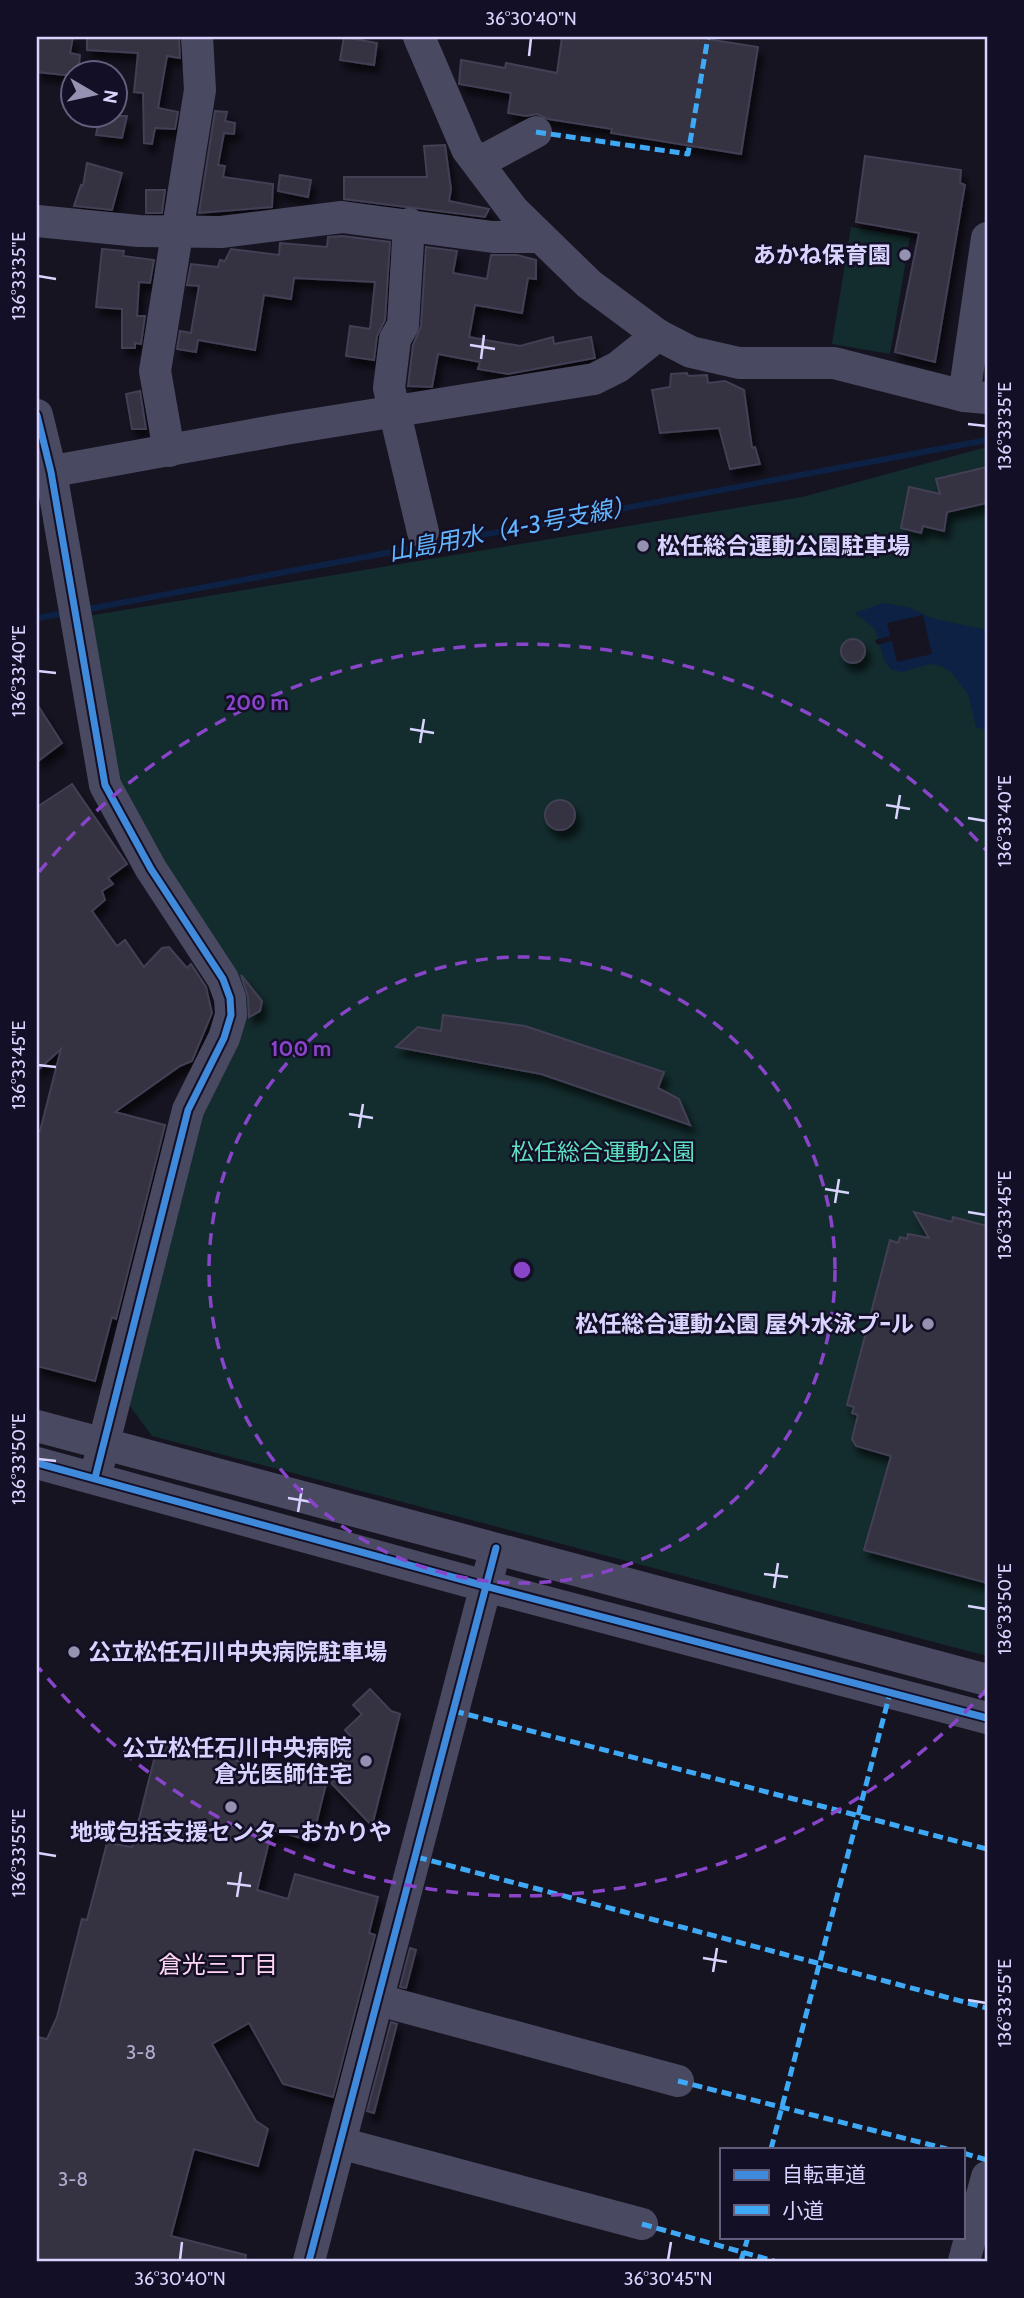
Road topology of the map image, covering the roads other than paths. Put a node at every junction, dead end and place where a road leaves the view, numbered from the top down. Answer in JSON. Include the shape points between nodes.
{"nodes":[{"id":1,"x":197,"y":37,"type":"edge"},
{"id":2,"x":419,"y":37,"type":"edge"},
{"id":3,"x":537,"y":132,"type":"dead end"},
{"id":4,"x":478,"y":163,"type":"junction"},
{"id":5,"x":37,"y":221,"type":"edge"},
{"id":6,"x":409,"y":224,"type":"junction"},
{"id":7,"x":175,"y":231,"type":"junction"},
{"id":8,"x":538,"y":237,"type":"junction"},
{"id":9,"x":987,"y":238,"type":"edge"},
{"id":10,"x":658,"y":335,"type":"junction"},
{"id":11,"x":975,"y":397,"type":"edge"},
{"id":12,"x":395,"y":413,"type":"junction"},
{"id":13,"x":37,"y":415,"type":"edge"},
{"id":14,"x":169,"y":451,"type":"junction"},
{"id":15,"x":44,"y":473,"type":"edge"},
{"id":16,"x":423,"y":533,"type":"dead end"},
{"id":17,"x":104,"y":1443,"type":"junction"},
{"id":18,"x":39,"y":1444,"type":"edge"},
{"id":19,"x":190,"y":1467,"type":"junction"},
{"id":20,"x":94,"y":1478,"type":"junction"},
{"id":21,"x":181,"y":1504,"type":"junction"},
{"id":22,"x":496,"y":1548,"type":"junction"},
{"id":23,"x":485,"y":1586,"type":"junction"},
{"id":24,"x":987,"y":1681,"type":"edge"},
{"id":25,"x":987,"y":1718,"type":"edge"},
{"id":26,"x":379,"y":2000,"type":"junction"},
{"id":27,"x":678,"y":2081,"type":"dead end"},
{"id":28,"x":340,"y":2143,"type":"junction"},
{"id":29,"x":987,"y":2177,"type":"edge"},
{"id":30,"x":642,"y":2224,"type":"dead end"},
{"id":31,"x":309,"y":2261,"type":"edge"},
{"id":32,"x":964,"y":2261,"type":"edge"}],
"edges":[{"from":1,"to":7,"type":"street","via":[[200,90]]},
{"from":2,"to":4,"type":"street","via":[[467,149]]},
{"from":3,"to":4,"type":"street"},
{"from":4,"to":8,"type":"street"},
{"from":5,"to":7,"type":"street"},
{"from":6,"to":7,"type":"street","via":[[342,217],[221,232]]},
{"from":6,"to":8,"type":"street","via":[[493,237]]},
{"from":6,"to":12,"type":"street","via":[[402,325],[395,339],[389,388]]},
{"from":7,"to":14,"type":"street","via":[[155,371]]},
{"from":8,"to":10,"type":"street","via":[[589,284]]},
{"from":9,"to":11,"type":"street"},
{"from":10,"to":11,"type":"street","via":[[691,352],[739,363],[834,363]]},
{"from":10,"to":12,"type":"street","via":[[618,367],[594,379]]},
{"from":12,"to":14,"type":"street"},
{"from":12,"to":16,"type":"street"},
{"from":13,"to":15,"type":"street"},
{"from":14,"to":15,"type":"street"},
{"from":15,"to":17,"type":"street","via":[[76,611],[105,785],[151,869],[223,979],[230,998],[231,1016],[224,1038],[188,1110]]},
{"from":17,"to":18,"type":"street"},
{"from":17,"to":19,"type":"street"},
{"from":17,"to":20,"type":"street"},
{"from":18,"to":20,"type":"street"},
{"from":19,"to":21,"type":"street"},
{"from":19,"to":22,"type":"street"},
{"from":20,"to":21,"type":"street"},
{"from":21,"to":23,"type":"street"},
{"from":22,"to":23,"type":"street"},
{"from":22,"to":24,"type":"street"},
{"from":23,"to":25,"type":"street"},
{"from":23,"to":26,"type":"street"},
{"from":26,"to":27,"type":"street"},
{"from":26,"to":28,"type":"street"},
{"from":28,"to":30,"type":"street"},
{"from":28,"to":31,"type":"street"},
{"from":29,"to":32,"type":"street"}]}
